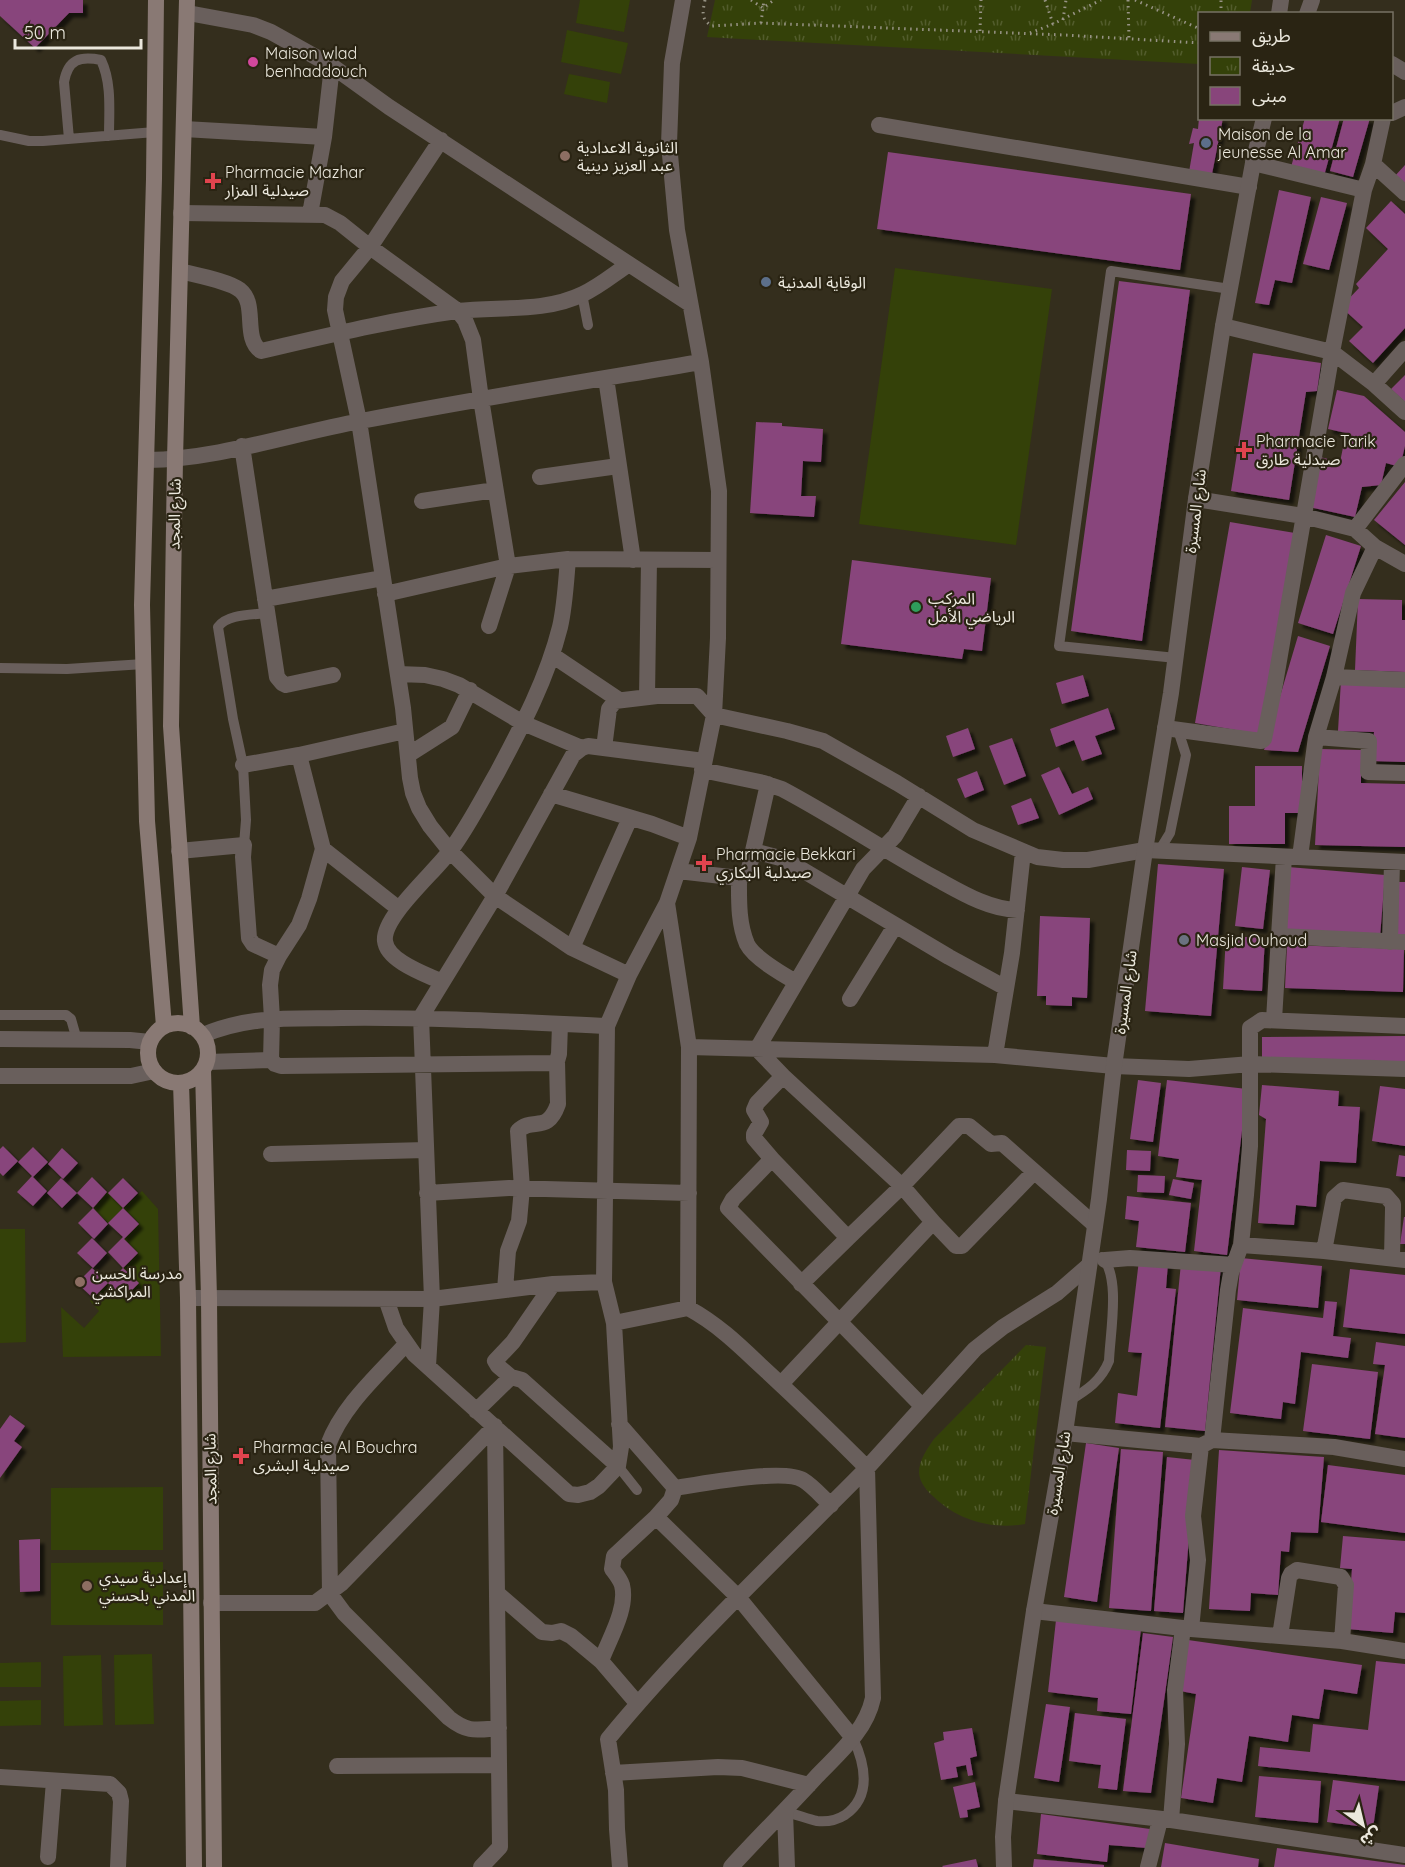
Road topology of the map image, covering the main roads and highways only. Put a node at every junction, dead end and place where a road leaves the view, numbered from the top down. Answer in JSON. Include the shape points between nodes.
{"nodes":[{"id":1,"x":156,"y":0,"type":"edge"},
{"id":2,"x":187,"y":7,"type":"edge"},
{"id":3,"x":184,"y":129,"type":"junction"},
{"id":4,"x":155,"y":132,"type":"junction"},
{"id":5,"x":164,"y":1026,"type":"junction"},
{"id":6,"x":198,"y":1031,"type":"junction"},
{"id":7,"x":205,"y":1066,"type":"junction"},
{"id":8,"x":181,"y":1083,"type":"junction"},
{"id":9,"x":194,"y":1867,"type":"edge"},
{"id":10,"x":214,"y":1867,"type":"edge"}],
"edges":[{"from":1,"to":4,"type":"main road","name":"شارع المجد"},
{"from":2,"to":3,"type":"main road","name":"شارع المجد"},
{"from":3,"to":4,"type":"main road"},
{"from":3,"to":6,"type":"main road","name":"شارع المجد","via":[[171,726],[179,851]]},
{"from":4,"to":5,"type":"main road","name":"شارع المجد","via":[[142,605],[147,821]]},
{"from":5,"to":6,"type":"main road","via":[[183,1024]]},
{"from":5,"to":8,"type":"main road","via":[[150,1042],[148,1057],[161,1078]]},
{"from":6,"to":7,"type":"main road","via":[[209,1053]]},
{"from":7,"to":8,"type":"main road","via":[[191,1081]]},
{"from":7,"to":10,"type":"main road","name":"شارع المجد"},
{"from":8,"to":9,"type":"main road","name":"شارع المجد","via":[[188,1298]]}]}
